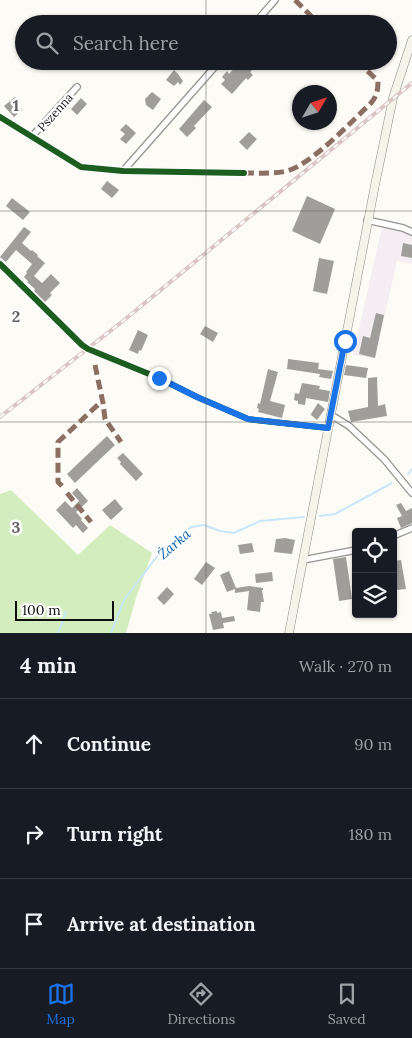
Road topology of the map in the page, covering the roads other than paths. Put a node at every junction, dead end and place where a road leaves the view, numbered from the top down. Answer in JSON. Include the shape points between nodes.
{"nodes":[{"id":1,"x":275,"y":0,"type":"edge"},
{"id":2,"x":262,"y":15,"type":"edge"},
{"id":3,"x":412,"y":40,"type":"edge"},
{"id":4,"x":212,"y":70,"type":"edge"},
{"id":5,"x":77,"y":86,"type":"dead end"},
{"id":6,"x":0,"y":117,"type":"edge"},
{"id":7,"x":33,"y":138,"type":"junction"},
{"id":8,"x":123,"y":171,"type":"junction"},
{"id":9,"x":244,"y":173,"type":"dead end"},
{"id":10,"x":368,"y":220,"type":"junction"},
{"id":11,"x":412,"y":232,"type":"edge"},
{"id":12,"x":0,"y":264,"type":"edge"},
{"id":13,"x":331,"y":414,"type":"junction"},
{"id":14,"x":328,"y":428,"type":"junction"},
{"id":15,"x":412,"y":493,"type":"edge"},
{"id":16,"x":412,"y":528,"type":"edge"},
{"id":17,"x":397,"y":534,"type":"edge"},
{"id":18,"x":352,"y":551,"type":"edge"},
{"id":19,"x":303,"y":560,"type":"junction"},
{"id":20,"x":288,"y":633,"type":"edge"}],
"edges":[{"from":1,"to":2,"type":"street"},
{"from":3,"to":10,"type":"main road","via":[[393,98]]},
{"from":4,"to":8,"type":"street"},
{"from":5,"to":7,"type":"street","name":"Pszenna"},
{"from":6,"to":7,"type":"street"},
{"from":7,"to":8,"type":"street","via":[[82,167]]},
{"from":8,"to":9,"type":"street"},
{"from":10,"to":11,"type":"street"},
{"from":10,"to":13,"type":"main road"},
{"from":12,"to":14,"type":"street","via":[[88,349],[248,419]]},
{"from":13,"to":14,"type":"main road"},
{"from":13,"to":15,"type":"street","via":[[349,426],[384,459]]},
{"from":14,"to":19,"type":"main road"},
{"from":16,"to":17,"type":"street"},
{"from":18,"to":19,"type":"street"},
{"from":19,"to":20,"type":"main road"}]}
